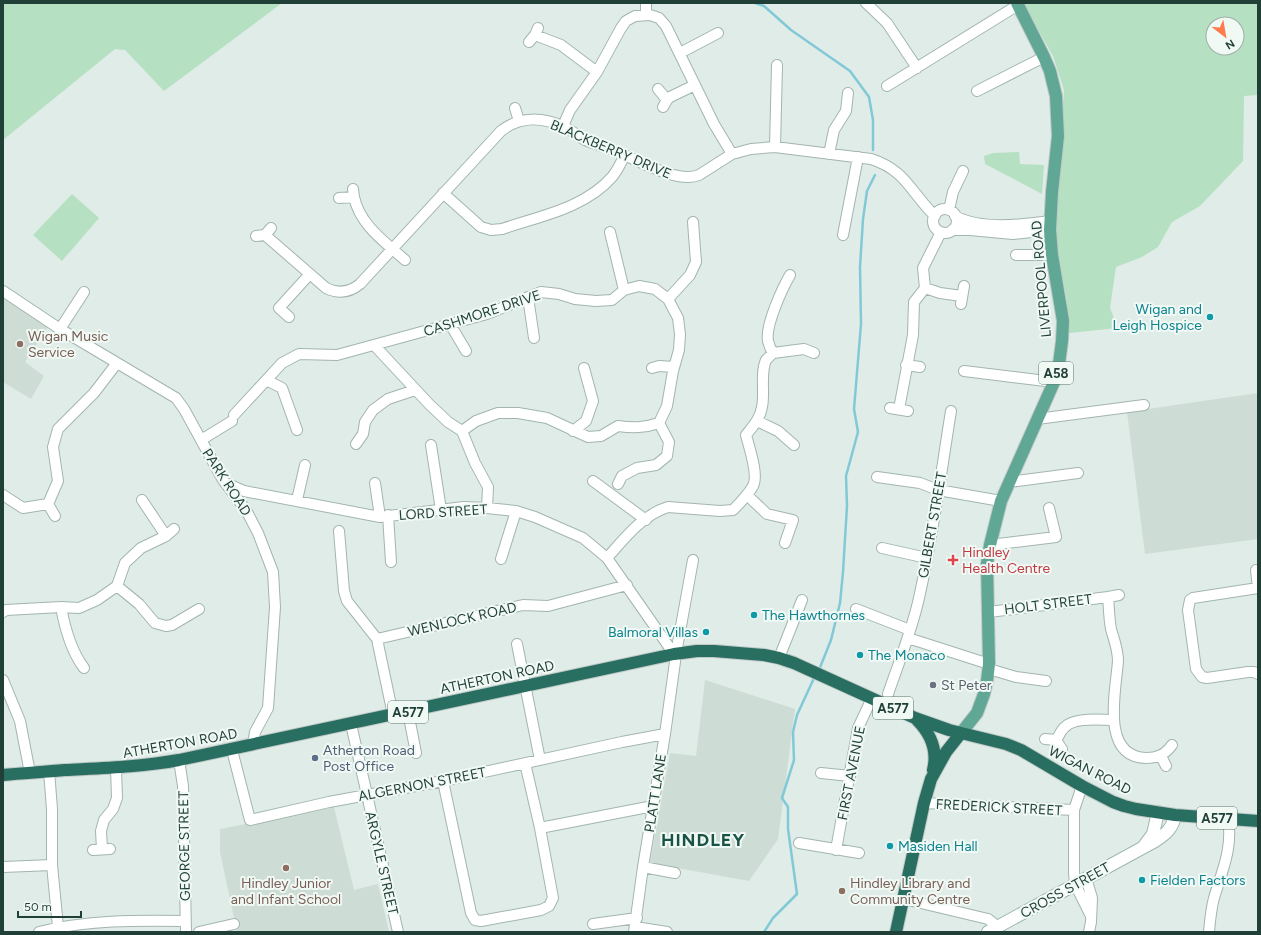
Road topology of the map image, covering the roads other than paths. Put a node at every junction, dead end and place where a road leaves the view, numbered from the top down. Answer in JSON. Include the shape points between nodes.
{"nodes":[{"id":1,"x":646,"y":3,"type":"edge"},
{"id":2,"x":866,"y":3,"type":"edge"},
{"id":3,"x":1017,"y":4,"type":"edge"},
{"id":4,"x":646,"y":14,"type":"junction"},
{"id":5,"x":718,"y":33,"type":"dead end"},
{"id":6,"x":534,"y":35,"type":"dead end"},
{"id":7,"x":680,"y":53,"type":"junction"},
{"id":8,"x":1044,"y":57,"type":"junction"},
{"id":9,"x":776,"y":65,"type":"dead end"},
{"id":10,"x":918,"y":68,"type":"junction"},
{"id":11,"x":597,"y":72,"type":"junction"},
{"id":12,"x":695,"y":85,"type":"junction"},
{"id":13,"x":887,"y":86,"type":"dead end"},
{"id":14,"x":658,"y":89,"type":"dead end"},
{"id":15,"x":977,"y":91,"type":"dead end"},
{"id":16,"x":848,"y":93,"type":"dead end"},
{"id":17,"x":515,"y":108,"type":"dead end"},
{"id":18,"x":519,"y":121,"type":"junction"},
{"id":19,"x":563,"y":126,"type":"junction"},
{"id":20,"x":775,"y":147,"type":"junction"},
{"id":21,"x":732,"y":154,"type":"junction"},
{"id":22,"x":830,"y":154,"type":"junction"},
{"id":23,"x":625,"y":155,"type":"junction"},
{"id":24,"x":858,"y":157,"type":"junction"},
{"id":25,"x":963,"y":171,"type":"dead end"},
{"id":26,"x":443,"y":193,"type":"junction"},
{"id":27,"x":340,"y":198,"type":"dead end"},
{"id":28,"x":952,"y":213,"type":"junction"},
{"id":29,"x":935,"y":216,"type":"junction"},
{"id":30,"x":693,"y":222,"type":"dead end"},
{"id":31,"x":1050,"y":225,"type":"junction"},
{"id":32,"x":952,"y":230,"type":"junction"},
{"id":33,"x":610,"y":232,"type":"dead end"},
{"id":34,"x":941,"y":232,"type":"junction"},
{"id":35,"x":264,"y":233,"type":"dead end"},
{"id":36,"x":843,"y":235,"type":"dead end"},
{"id":37,"x":392,"y":249,"type":"junction"},
{"id":38,"x":1016,"y":255,"type":"dead end"},
{"id":39,"x":1052,"y":255,"type":"junction"},
{"id":40,"x":405,"y":260,"type":"dead end"},
{"id":41,"x":309,"y":275,"type":"junction"},
{"id":42,"x":790,"y":275,"type":"dead end"},
{"id":43,"x":925,"y":288,"type":"junction"},
{"id":44,"x":624,"y":290,"type":"junction"},
{"id":45,"x":3,"y":291,"type":"edge"},
{"id":46,"x":84,"y":292,"type":"dead end"},
{"id":47,"x":962,"y":295,"type":"dead end"},
{"id":48,"x":528,"y":297,"type":"junction"},
{"id":49,"x":668,"y":299,"type":"junction"},
{"id":50,"x":289,"y":317,"type":"dead end"},
{"id":51,"x":450,"y":324,"type":"junction"},
{"id":52,"x":60,"y":329,"type":"junction"},
{"id":53,"x":534,"y":338,"type":"dead end"},
{"id":54,"x":374,"y":345,"type":"junction"},
{"id":55,"x":466,"y":351,"type":"dead end"},
{"id":56,"x":773,"y":353,"type":"junction"},
{"id":57,"x":814,"y":354,"type":"dead end"},
{"id":58,"x":117,"y":363,"type":"junction"},
{"id":59,"x":906,"y":365,"type":"junction"},
{"id":60,"x":674,"y":367,"type":"junction"},
{"id":61,"x":584,"y":368,"type":"dead end"},
{"id":62,"x":652,"y":368,"type":"dead end"},
{"id":63,"x":920,"y":368,"type":"dead end"},
{"id":64,"x":964,"y":372,"type":"dead end"},
{"id":65,"x":268,"y":381,"type":"junction"},
{"id":66,"x":1054,"y":382,"type":"junction"},
{"id":67,"x":415,"y":390,"type":"junction"},
{"id":68,"x":1144,"y":405,"type":"dead end"},
{"id":69,"x":899,"y":410,"type":"dead end"},
{"id":70,"x":951,"y":411,"type":"dead end"},
{"id":71,"x":1037,"y":419,"type":"junction"},
{"id":72,"x":757,"y":421,"type":"junction"},
{"id":73,"x":659,"y":423,"type":"junction"},
{"id":74,"x":297,"y":430,"type":"dead end"},
{"id":75,"x":462,"y":431,"type":"junction"},
{"id":76,"x":573,"y":431,"type":"junction"},
{"id":77,"x":200,"y":440,"type":"junction"},
{"id":78,"x":356,"y":444,"type":"dead end"},
{"id":79,"x":431,"y":445,"type":"dead end"},
{"id":80,"x":794,"y":445,"type":"dead end"},
{"id":81,"x":304,"y":465,"type":"dead end"},
{"id":82,"x":1078,"y":473,"type":"dead end"},
{"id":83,"x":877,"y":477,"type":"dead end"},
{"id":84,"x":593,"y":481,"type":"dead end"},
{"id":85,"x":1009,"y":482,"type":"junction"},
{"id":86,"x":225,"y":483,"type":"junction"},
{"id":87,"x":376,"y":483,"type":"dead end"},
{"id":88,"x":618,"y":484,"type":"dead end"},
{"id":89,"x":938,"y":490,"type":"junction"},
{"id":90,"x":747,"y":494,"type":"junction"},
{"id":91,"x":3,"y":495,"type":"edge"},
{"id":92,"x":142,"y":500,"type":"dead end"},
{"id":93,"x":297,"y":500,"type":"junction"},
{"id":94,"x":1000,"y":501,"type":"junction"},
{"id":95,"x":48,"y":504,"type":"junction"},
{"id":96,"x":487,"y":508,"type":"junction"},
{"id":97,"x":1049,"y":508,"type":"dead end"},
{"id":98,"x":440,"y":510,"type":"junction"},
{"id":99,"x":516,"y":511,"type":"junction"},
{"id":100,"x":55,"y":516,"type":"dead end"},
{"id":101,"x":384,"y":516,"type":"junction"},
{"id":102,"x":646,"y":520,"type":"junction"},
{"id":103,"x":174,"y":529,"type":"dead end"},
{"id":104,"x":339,"y":531,"type":"dead end"},
{"id":105,"x":166,"y":536,"type":"junction"},
{"id":106,"x":785,"y":543,"type":"dead end"},
{"id":107,"x":990,"y":545,"type":"junction"},
{"id":108,"x":882,"y":548,"type":"dead end"},
{"id":109,"x":607,"y":558,"type":"junction"},
{"id":110,"x":927,"y":558,"type":"junction"},
{"id":111,"x":501,"y":559,"type":"dead end"},
{"id":112,"x":694,"y":560,"type":"dead end"},
{"id":113,"x":392,"y":562,"type":"dead end"},
{"id":114,"x":1256,"y":570,"type":"dead end"},
{"id":115,"x":627,"y":585,"type":"junction"},
{"id":116,"x":117,"y":586,"type":"junction"},
{"id":117,"x":1258,"y":588,"type":"edge"},
{"id":118,"x":1258,"y":593,"type":"edge"},
{"id":119,"x":802,"y":600,"type":"dead end"},
{"id":120,"x":61,"y":607,"type":"junction"},
{"id":121,"x":199,"y":609,"type":"dead end"},
{"id":122,"x":856,"y":609,"type":"dead end"},
{"id":123,"x":3,"y":612,"type":"edge"},
{"id":124,"x":988,"y":612,"type":"junction"},
{"id":125,"x":909,"y":634,"type":"junction"},
{"id":126,"x":377,"y":639,"type":"junction"},
{"id":127,"x":517,"y":644,"type":"dead end"},
{"id":128,"x":674,"y":654,"type":"junction"},
{"id":129,"x":779,"y":658,"type":"junction"},
{"id":130,"x":989,"y":667,"type":"junction"},
{"id":131,"x":84,"y":668,"type":"dead end"},
{"id":132,"x":1258,"y":674,"type":"edge"},
{"id":133,"x":3,"y":680,"type":"edge"},
{"id":134,"x":1046,"y":681,"type":"dead end"},
{"id":135,"x":525,"y":686,"type":"junction"},
{"id":136,"x":888,"y":694,"type":"dead end"},
{"id":137,"x":872,"y":698,"type":"junction"},
{"id":138,"x":408,"y":712,"type":"junction"},
{"id":139,"x":393,"y":715,"type":"junction"},
{"id":140,"x":914,"y":718,"type":"junction"},
{"id":141,"x":1113,"y":720,"type":"junction"},
{"id":142,"x":351,"y":724,"type":"junction"},
{"id":143,"x":960,"y":733,"type":"junction"},
{"id":144,"x":665,"y":734,"type":"junction"},
{"id":145,"x":1045,"y":739,"type":"dead end"},
{"id":146,"x":1056,"y":740,"type":"junction"},
{"id":147,"x":253,"y":745,"type":"junction"},
{"id":148,"x":1172,"y":745,"type":"dead end"},
{"id":149,"x":1062,"y":749,"type":"dead end"},
{"id":150,"x":232,"y":750,"type":"junction"},
{"id":151,"x":416,"y":753,"type":"dead end"},
{"id":152,"x":1162,"y":756,"type":"junction"},
{"id":153,"x":179,"y":760,"type":"junction"},
{"id":154,"x":540,"y":760,"type":"junction"},
{"id":155,"x":525,"y":763,"type":"junction"},
{"id":156,"x":1166,"y":766,"type":"dead end"},
{"id":157,"x":116,"y":768,"type":"junction"},
{"id":158,"x":49,"y":771,"type":"junction"},
{"id":159,"x":30,"y":773,"type":"junction"},
{"id":160,"x":821,"y":773,"type":"dead end"},
{"id":161,"x":3,"y":775,"type":"edge"},
{"id":162,"x":850,"y":776,"type":"junction"},
{"id":163,"x":931,"y":779,"type":"junction"},
{"id":164,"x":443,"y":781,"type":"junction"},
{"id":165,"x":1082,"y":786,"type":"junction"},
{"id":166,"x":367,"y":794,"type":"junction"},
{"id":167,"x":924,"y":803,"type":"junction"},
{"id":168,"x":653,"y":806,"type":"junction"},
{"id":169,"x":1074,"y":810,"type":"junction"},
{"id":170,"x":1158,"y":812,"type":"junction"},
{"id":171,"x":1175,"y":815,"type":"junction"},
{"id":172,"x":1228,"y":819,"type":"junction"},
{"id":173,"x":1258,"y":821,"type":"edge"},
{"id":174,"x":540,"y":828,"type":"junction"},
{"id":175,"x":799,"y":843,"type":"dead end"},
{"id":176,"x":1142,"y":848,"type":"junction"},
{"id":177,"x":102,"y":849,"type":"dead end"},
{"id":178,"x":836,"y":850,"type":"junction"},
{"id":179,"x":859,"y":853,"type":"dead end"},
{"id":180,"x":52,"y":865,"type":"junction"},
{"id":181,"x":3,"y":866,"type":"edge"},
{"id":182,"x":643,"y":866,"type":"junction"},
{"id":183,"x":675,"y":873,"type":"dead end"},
{"id":184,"x":1081,"y":881,"type":"junction"},
{"id":185,"x":904,"y":900,"type":"junction"},
{"id":186,"x":185,"y":921,"type":"junction"},
{"id":187,"x":234,"y":924,"type":"dead end"},
{"id":188,"x":593,"y":924,"type":"dead end"},
{"id":189,"x":635,"y":926,"type":"edge"},
{"id":190,"x":58,"y":927,"type":"junction"},
{"id":191,"x":114,"y":927,"type":"edge"},
{"id":192,"x":992,"y":930,"type":"edge"},
{"id":193,"x":39,"y":932,"type":"edge"},
{"id":194,"x":186,"y":932,"type":"edge"},
{"id":195,"x":199,"y":932,"type":"edge"},
{"id":196,"x":398,"y":932,"type":"edge"},
{"id":197,"x":667,"y":932,"type":"edge"},
{"id":198,"x":896,"y":932,"type":"edge"},
{"id":199,"x":1089,"y":932,"type":"edge"},
{"id":200,"x":1209,"y":932,"type":"edge"}],
"edges":[{"from":1,"to":4,"type":"street"},
{"from":2,"to":10,"type":"street","via":[[887,23]]},
{"from":3,"to":8,"type":"main road","name":"LIVERPOOL ROAD","number":"A58"},
{"from":3,"to":10,"type":"street"},
{"from":4,"to":7,"type":"street","via":[[662,22]]},
{"from":4,"to":11,"type":"street","via":[[635,16],[624,24]]},
{"from":5,"to":7,"type":"street"},
{"from":6,"to":11,"type":"street","via":[[561,45]]},
{"from":7,"to":12,"type":"street"},
{"from":8,"to":15,"type":"street"},
{"from":8,"to":31,"type":"main road","name":"LIVERPOOL ROAD","number":"A58","via":[[1054,85],[1058,117]]},
{"from":9,"to":20,"type":"street"},
{"from":10,"to":13,"type":"street"},
{"from":11,"to":19,"type":"street","via":[[570,110]]},
{"from":12,"to":14,"type":"street","via":[[665,103]]},
{"from":12,"to":21,"type":"street"},
{"from":16,"to":22,"type":"street","via":[[846,111],[834,130]]},
{"from":17,"to":18,"type":"street"},
{"from":18,"to":19,"type":"street","name":"BLACKBERRY DRIVE","via":[[537,119]]},
{"from":18,"to":26,"type":"street","name":"BLACKBERRY DRIVE","via":[[501,131]]},
{"from":19,"to":23,"type":"street","name":"BLACKBERRY DRIVE","via":[[588,141]]},
{"from":20,"to":21,"type":"street","name":"BLACKBERRY DRIVE"},
{"from":20,"to":22,"type":"street","name":"BLACKBERRY DRIVE"},
{"from":21,"to":23,"type":"street","name":"BLACKBERRY DRIVE","via":[[699,176],[689,178],[674,176]]},
{"from":22,"to":24,"type":"street","name":"BLACKBERRY DRIVE"},
{"from":23,"to":26,"type":"street","via":[[613,176],[579,202],[496,230],[484,232]]},
{"from":24,"to":29,"type":"street","name":"BLACKBERRY DRIVE","via":[[882,163],[897,172]]},
{"from":24,"to":36,"type":"street"},
{"from":25,"to":28,"type":"street","via":[[953,192]]},
{"from":26,"to":37,"type":"street","name":"BLACKBERRY DRIVE"},
{"from":27,"to":37,"type":"street","via":[[353,193],[358,211],[366,223]]},
{"from":28,"to":29,"type":"street","via":[[942,210]]},
{"from":28,"to":31,"type":"street","via":[[968,221],[996,225]]},
{"from":28,"to":32,"type":"street","via":[[957,222]]},
{"from":29,"to":34,"type":"street","via":[[935,227]]},
{"from":30,"to":49,"type":"street","via":[[696,262],[690,274]]},
{"from":31,"to":32,"type":"street","via":[[1013,234]]},
{"from":31,"to":39,"type":"main road","name":"LIVERPOOL ROAD","number":"A58"},
{"from":32,"to":34,"type":"street"},
{"from":33,"to":44,"type":"street"},
{"from":34,"to":43,"type":"street","via":[[924,268]]},
{"from":35,"to":41,"type":"street","name":"BLACKBERRY DRIVE"},
{"from":37,"to":40,"type":"street"},
{"from":37,"to":41,"type":"street","name":"BLACKBERRY DRIVE","via":[[360,284],[350,290],[330,290]]},
{"from":38,"to":39,"type":"street"},
{"from":39,"to":66,"type":"main road","name":"LIVERPOOL ROAD","number":"A58","via":[[1063,321],[1059,364]]},
{"from":41,"to":50,"type":"street","via":[[277,311]]},
{"from":42,"to":56,"type":"street","via":[[770,324],[768,341]]},
{"from":43,"to":47,"type":"street","via":[[940,293]]},
{"from":43,"to":59,"type":"street","via":[[914,302],[913,335]]},
{"from":44,"to":48,"type":"street","name":"CASHMORE DRIVE","via":[[612,300],[575,299],[541,292]]},
{"from":44,"to":49,"type":"street","name":"CASHMORE DRIVE","via":[[639,286],[655,289]]},
{"from":45,"to":52,"type":"street","name":"PARK ROAD"},
{"from":46,"to":52,"type":"street"},
{"from":48,"to":51,"type":"street","name":"CASHMORE DRIVE","via":[[487,314]]},
{"from":48,"to":53,"type":"street"},
{"from":49,"to":60,"type":"street","name":"CASHMORE DRIVE","via":[[678,318],[680,334]]},
{"from":51,"to":54,"type":"street","name":"CASHMORE DRIVE"},
{"from":51,"to":55,"type":"street"},
{"from":52,"to":58,"type":"street","name":"PARK ROAD"},
{"from":54,"to":65,"type":"street","name":"CASHMORE DRIVE","via":[[337,355],[299,354],[282,363]]},
{"from":54,"to":67,"type":"street"},
{"from":56,"to":57,"type":"street","via":[[804,349]]},
{"from":56,"to":72,"type":"street","via":[[766,360],[763,370],[762,408]]},
{"from":58,"to":77,"type":"street","name":"PARK ROAD","via":[[176,398]]},
{"from":58,"to":95,"type":"street","via":[[94,394],[58,429],[53,447],[58,482]]},
{"from":59,"to":63,"type":"street"},
{"from":59,"to":69,"type":"street"},
{"from":60,"to":62,"type":"street"},
{"from":60,"to":73,"type":"street","name":"CASHMORE DRIVE","via":[[667,406]]},
{"from":61,"to":76,"type":"street","via":[[593,401],[586,421]]},
{"from":64,"to":66,"type":"street"},
{"from":65,"to":74,"type":"street","via":[[282,388]]},
{"from":65,"to":77,"type":"street","name":"CASHMORE DRIVE","via":[[233,418]]},
{"from":66,"to":71,"type":"main road","name":"LIVERPOOL ROAD","number":"A58"},
{"from":67,"to":75,"type":"street","via":[[448,422]]},
{"from":67,"to":78,"type":"street","via":[[388,399],[373,410],[364,422],[363,434]]},
{"from":68,"to":71,"type":"street"},
{"from":70,"to":89,"type":"street","name":"GILBERT STREET"},
{"from":71,"to":85,"type":"main road","name":"LIVERPOOL ROAD","number":"A58"},
{"from":72,"to":80,"type":"street","via":[[778,431]]},
{"from":72,"to":90,"type":"street","via":[[746,434],[754,470],[754,485]]},
{"from":73,"to":76,"type":"street","via":[[646,427],[618,426],[601,436],[588,437]]},
{"from":73,"to":88,"type":"street","via":[[669,442],[667,456],[656,465],[638,468],[622,476]]},
{"from":75,"to":76,"type":"street","via":[[476,421],[498,413],[518,413],[546,418]]},
{"from":75,"to":96,"type":"street","via":[[488,487]]},
{"from":77,"to":86,"type":"street","name":"PARK ROAD"},
{"from":79,"to":98,"type":"street"},
{"from":81,"to":93,"type":"street"},
{"from":82,"to":85,"type":"street"},
{"from":83,"to":89,"type":"street","via":[[920,483]]},
{"from":84,"to":102,"type":"street"},
{"from":85,"to":94,"type":"main road","name":"LIVERPOOL ROAD","number":"A58"},
{"from":86,"to":93,"type":"street","name":"LORD STREET","via":[[244,491]]},
{"from":86,"to":147,"type":"street","name":"PARK ROAD","via":[[246,510],[258,532],[272,572],[275,608],[268,708],[255,732]]},
{"from":87,"to":101,"type":"street"},
{"from":89,"to":94,"type":"street"},
{"from":89,"to":110,"type":"street","name":"GILBERT STREET"},
{"from":90,"to":102,"type":"street","via":[[733,510],[668,507]]},
{"from":90,"to":106,"type":"street","via":[[767,514],[793,520]]},
{"from":91,"to":95,"type":"street","via":[[23,508]]},
{"from":92,"to":105,"type":"street"},
{"from":93,"to":101,"type":"street","name":"LORD STREET"},
{"from":94,"to":107,"type":"main road","name":"LIVERPOOL ROAD","number":"A58"},
{"from":95,"to":100,"type":"street"},
{"from":96,"to":98,"type":"street","name":"LORD STREET"},
{"from":96,"to":99,"type":"street","name":"LORD STREET"},
{"from":97,"to":107,"type":"street","via":[[1056,537]]},
{"from":98,"to":101,"type":"street","name":"LORD STREET"},
{"from":99,"to":109,"type":"street","name":"LORD STREET","via":[[583,538]]},
{"from":99,"to":111,"type":"street"},
{"from":101,"to":113,"type":"street"},
{"from":102,"to":109,"type":"street","via":[[629,533]]},
{"from":103,"to":105,"type":"street"},
{"from":104,"to":126,"type":"street","via":[[344,591],[348,601]]},
{"from":105,"to":116,"type":"street","via":[[141,548],[125,563]]},
{"from":107,"to":124,"type":"main road","name":"LIVERPOOL ROAD","number":"A58","via":[[987,564]]},
{"from":108,"to":110,"type":"street"},
{"from":109,"to":115,"type":"street","name":"LORD STREET"},
{"from":110,"to":125,"type":"street","name":"GILBERT STREET"},
{"from":112,"to":128,"type":"street","name":"PLATT LANE"},
{"from":114,"to":117,"type":"street"},
{"from":115,"to":126,"type":"street","name":"WENLOCK ROAD","via":[[548,606],[523,605]]},
{"from":115,"to":128,"type":"street","name":"LORD STREET"},
{"from":116,"to":120,"type":"street","via":[[97,600],[79,608]]},
{"from":116,"to":121,"type":"street","via":[[139,604],[155,623],[172,625]]},
{"from":117,"to":118,"type":"street"},
{"from":117,"to":132,"type":"street","via":[[1193,598],[1188,610],[1196,668],[1202,677],[1248,672]]},
{"from":119,"to":129,"type":"street"},
{"from":120,"to":123,"type":"street"},
{"from":120,"to":131,"type":"street","via":[[67,637]]},
{"from":122,"to":125,"type":"street"},
{"from":124,"to":130,"type":"main road","name":"LIVERPOOL ROAD","number":"A58"},
{"from":124,"to":141,"type":"street","name":"HOLT STREET","via":[[1114,596],[1109,618],[1118,652]]},
{"from":125,"to":130,"type":"street"},
{"from":125,"to":136,"type":"street","name":"GILBERT STREET"},
{"from":126,"to":139,"type":"street"},
{"from":127,"to":135,"type":"street"},
{"from":128,"to":129,"type":"highway","name":"ATHERTON ROAD","number":"A577","via":[[714,651]]},
{"from":128,"to":135,"type":"highway","name":"ATHERTON ROAD","number":"A577"},
{"from":128,"to":144,"type":"street","name":"PLATT LANE"},
{"from":129,"to":137,"type":"highway","name":"ATHERTON ROAD","number":"A577"},
{"from":130,"to":134,"type":"street","via":[[1016,676]]},
{"from":130,"to":143,"type":"main road","name":"LIVERPOOL ROAD","number":"A58","via":[[977,714]]},
{"from":133,"to":159,"type":"street","via":[[20,721]]},
{"from":135,"to":138,"type":"highway","name":"ATHERTON ROAD","number":"A577"},
{"from":135,"to":154,"type":"street"},
{"from":137,"to":140,"type":"highway","name":"ATHERTON ROAD","number":"A577"},
{"from":137,"to":162,"type":"street","name":"FIRST AVENUE","via":[[858,728]]},
{"from":138,"to":139,"type":"highway","name":"ATHERTON ROAD","number":"A577"},
{"from":138,"to":151,"type":"street"},
{"from":139,"to":142,"type":"highway","name":"ATHERTON ROAD","number":"A577"},
{"from":140,"to":143,"type":"highway","name":"ATHERTON ROAD","number":"A577"},
{"from":140,"to":163,"type":"highway","via":[[928,732],[933,744],[935,762]]},
{"from":141,"to":146,"type":"street","via":[[1070,723]]},
{"from":141,"to":152,"type":"street","name":"HOLT STREET","via":[[1119,742],[1127,753],[1143,758]]},
{"from":142,"to":147,"type":"highway","name":"ATHERTON ROAD","number":"A577"},
{"from":142,"to":166,"type":"street","name":"ARGYLE STREET"},
{"from":143,"to":163,"type":"highway","number":"A58"},
{"from":143,"to":165,"type":"highway","name":"WIGAN ROAD","number":"A577","via":[[1021,750]]},
{"from":144,"to":154,"type":"street","name":"ALGERNON STREET"},
{"from":144,"to":168,"type":"street","name":"PLATT LANE"},
{"from":145,"to":146,"type":"street"},
{"from":146,"to":149,"type":"street"},
{"from":147,"to":150,"type":"highway","name":"ATHERTON ROAD","number":"A577"},
{"from":148,"to":152,"type":"street"},
{"from":150,"to":153,"type":"highway","name":"ATHERTON ROAD","number":"A577"},
{"from":150,"to":166,"type":"street","name":"ALGERNON STREET","via":[[250,820]]},
{"from":152,"to":156,"type":"street"},
{"from":153,"to":157,"type":"highway","name":"ATHERTON ROAD","number":"A577"},
{"from":153,"to":186,"type":"street","name":"GEORGE STREET","via":[[183,786]]},
{"from":154,"to":155,"type":"street","name":"ALGERNON STREET"},
{"from":155,"to":164,"type":"street","name":"ALGERNON STREET"},
{"from":155,"to":174,"type":"street"},
{"from":157,"to":158,"type":"highway","name":"ATHERTON ROAD","number":"A577"},
{"from":157,"to":177,"type":"street","via":[[117,798],[113,809],[104,820],[101,831]]},
{"from":158,"to":159,"type":"highway","name":"ATHERTON ROAD","number":"A577"},
{"from":158,"to":180,"type":"street"},
{"from":159,"to":161,"type":"highway","name":"ATHERTON ROAD","number":"A577"},
{"from":160,"to":162,"type":"street"},
{"from":162,"to":178,"type":"street","name":"FIRST AVENUE"},
{"from":163,"to":167,"type":"highway","number":"A58"},
{"from":164,"to":166,"type":"street","name":"ALGERNON STREET"},
{"from":164,"to":174,"type":"street","via":[[471,913],[476,920],[541,910],[549,906],[553,898]]},
{"from":165,"to":169,"type":"street"},
{"from":165,"to":170,"type":"highway","name":"WIGAN ROAD","number":"A577","via":[[1112,802]]},
{"from":166,"to":196,"type":"street","name":"ARGYLE STREET"},
{"from":167,"to":169,"type":"street","name":"FREDERICK STREET"},
{"from":167,"to":185,"type":"highway","number":"A58"},
{"from":168,"to":174,"type":"street"},
{"from":168,"to":182,"type":"street","name":"PLATT LANE"},
{"from":169,"to":184,"type":"street","via":[[1074,872]]},
{"from":170,"to":171,"type":"highway","name":"WIGAN ROAD","number":"A577"},
{"from":170,"to":176,"type":"main road","name":"CROSS STREET","via":[[1153,834]]},
{"from":171,"to":172,"type":"highway","name":"WIGAN ROAD","number":"A577"},
{"from":171,"to":176,"type":"main road","name":"CROSS STREET","via":[[1174,822],[1167,832]]},
{"from":172,"to":173,"type":"highway","name":"WIGAN ROAD","number":"A577"},
{"from":172,"to":200,"type":"street","via":[[1230,839],[1211,910]]},
{"from":175,"to":178,"type":"street"},
{"from":176,"to":184,"type":"main road","name":"CROSS STREET"},
{"from":178,"to":179,"type":"street"},
{"from":180,"to":181,"type":"street"},
{"from":180,"to":190,"type":"street"},
{"from":182,"to":183,"type":"street"},
{"from":182,"to":189,"type":"street","name":"PLATT LANE"},
{"from":184,"to":192,"type":"main road","name":"CROSS STREET"},
{"from":184,"to":199,"type":"street","via":[[1091,895]]},
{"from":185,"to":192,"type":"street","via":[[988,919],[993,923]]},
{"from":185,"to":198,"type":"highway","number":"A58"},
{"from":186,"to":191,"type":"street","via":[[148,920]]},
{"from":186,"to":194,"type":"street","name":"GEORGE STREET"},
{"from":187,"to":195,"type":"street"},
{"from":188,"to":189,"type":"street"},
{"from":189,"to":197,"type":"street"},
{"from":190,"to":191,"type":"street"},
{"from":190,"to":193,"type":"street"}]}
